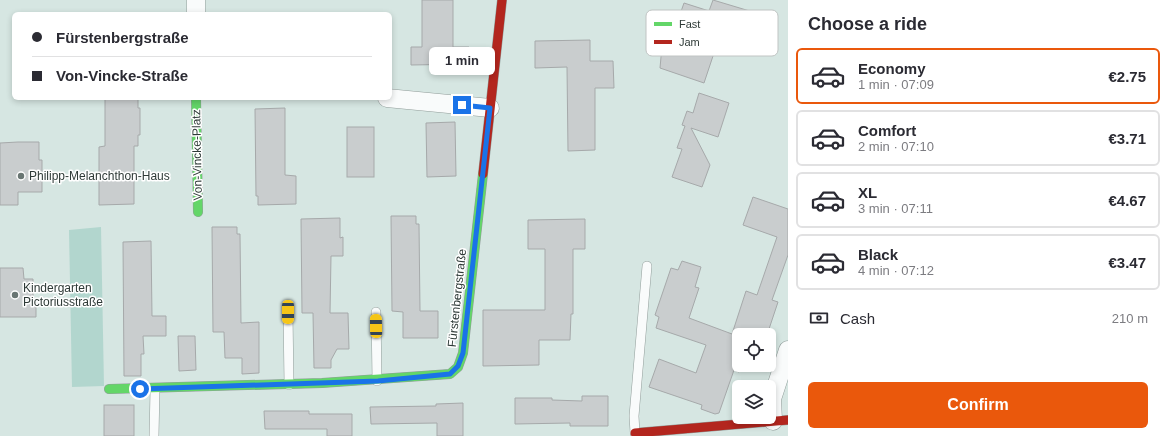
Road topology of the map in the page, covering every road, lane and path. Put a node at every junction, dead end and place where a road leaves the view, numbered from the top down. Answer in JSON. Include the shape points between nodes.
{"nodes":[{"id":1,"x":196,"y":0,"type":"edge"},
{"id":2,"x":502,"y":0,"type":"edge"},
{"id":3,"x":196,"y":12,"type":"edge"},
{"id":4,"x":392,"y":98,"type":"edge"},
{"id":5,"x":196,"y":100,"type":"edge"},
{"id":6,"x":490,"y":108,"type":"junction"},
{"id":7,"x":198,"y":212,"type":"dead end"},
{"id":8,"x":647,"y":266,"type":"dead end"},
{"id":9,"x":288,"y":312,"type":"dead end"},
{"id":10,"x":376,"y":312,"type":"dead end"},
{"id":11,"x":788,"y":350,"type":"edge"},
{"id":12,"x":378,"y":381,"type":"junction"},
{"id":13,"x":289,"y":385,"type":"junction"},
{"id":14,"x":155,"y":388,"type":"junction"},
{"id":15,"x":109,"y":389,"type":"dead end"},
{"id":16,"x":781,"y":421,"type":"edge"},
{"id":17,"x":635,"y":433,"type":"joint"},
{"id":18,"x":154,"y":436,"type":"edge"}],
"edges":[{"from":1,"to":3,"type":"street"},
{"from":2,"to":6,"type":"street","name":"Fürstenbergstraße"},
{"from":4,"to":6,"type":"street"},
{"from":5,"to":7,"type":"street","name":"Von-Vincke-Platz"},
{"from":6,"to":12,"type":"street","name":"Fürstenbergstraße","via":[[463,353],[458,366],[450,374]]},
{"from":8,"to":17,"type":"lane","via":[[634,416]]},
{"from":9,"to":13,"type":"lane"},
{"from":10,"to":12,"type":"lane"},
{"from":11,"to":16,"type":"street","via":[[772,399]]},
{"from":12,"to":13,"type":"street","name":"Fürstenbergstraße"},
{"from":13,"to":14,"type":"street","name":"Fürstenbergstraße"},
{"from":14,"to":15,"type":"street","name":"Fürstenbergstraße"},
{"from":14,"to":18,"type":"lane"},
{"from":16,"to":17,"type":"street"}]}
